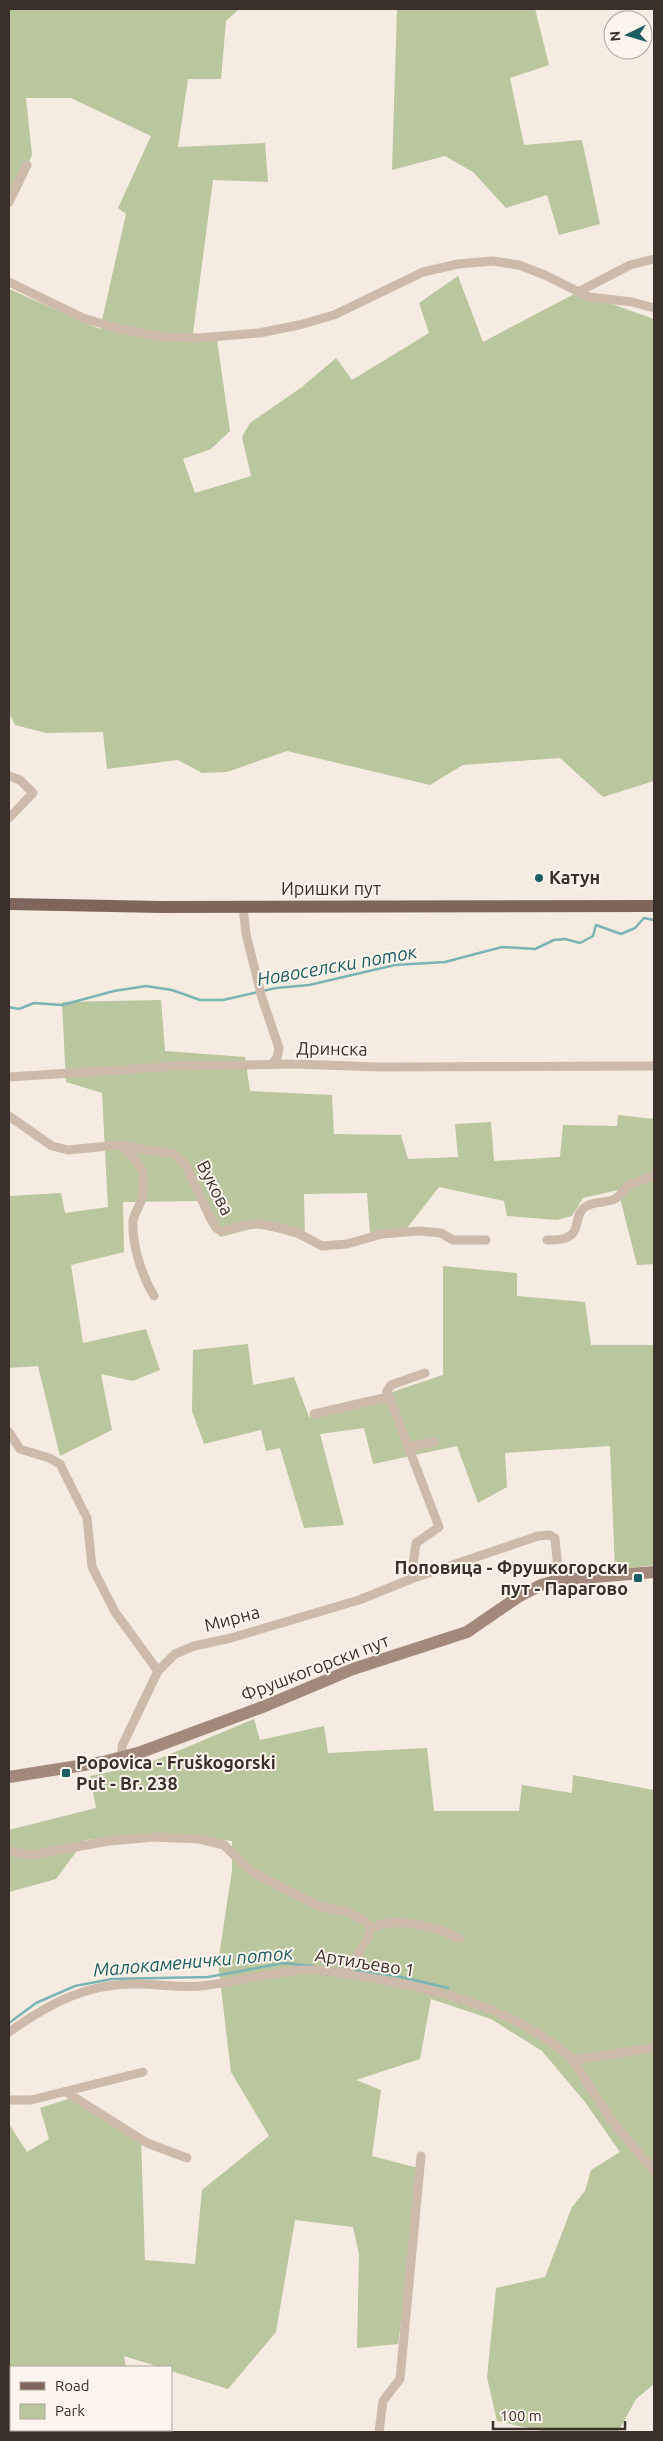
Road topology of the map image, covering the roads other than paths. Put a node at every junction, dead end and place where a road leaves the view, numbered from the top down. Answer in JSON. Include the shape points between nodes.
{"nodes":[{"id":1,"x":27,"y":165,"type":"dead end"},
{"id":2,"x":9,"y":202,"type":"edge"},
{"id":3,"x":654,"y":259,"type":"edge"},
{"id":4,"x":9,"y":282,"type":"edge"},
{"id":5,"x":578,"y":292,"type":"junction"},
{"id":6,"x":654,"y":308,"type":"edge"},
{"id":7,"x":9,"y":776,"type":"edge"},
{"id":8,"x":9,"y":818,"type":"edge"},
{"id":9,"x":9,"y":904,"type":"edge"},
{"id":10,"x":654,"y":906,"type":"edge"},
{"id":11,"x":243,"y":907,"type":"junction"},
{"id":12,"x":279,"y":1048,"type":"junction"},
{"id":13,"x":295,"y":1064,"type":"junction"},
{"id":14,"x":272,"y":1065,"type":"junction"},
{"id":15,"x":654,"y":1066,"type":"edge"},
{"id":16,"x":9,"y":1077,"type":"edge"},
{"id":17,"x":9,"y":1116,"type":"edge"},
{"id":18,"x":120,"y":1145,"type":"junction"},
{"id":19,"x":654,"y":1176,"type":"edge"},
{"id":20,"x":486,"y":1240,"type":"dead end"},
{"id":21,"x":547,"y":1240,"type":"dead end"},
{"id":22,"x":154,"y":1296,"type":"dead end"},
{"id":23,"x":425,"y":1373,"type":"dead end"},
{"id":24,"x":388,"y":1398,"type":"junction"},
{"id":25,"x":314,"y":1414,"type":"dead end"},
{"id":26,"x":9,"y":1432,"type":"edge"},
{"id":27,"x":434,"y":1442,"type":"dead end"},
{"id":28,"x":408,"y":1447,"type":"junction"},
{"id":29,"x":654,"y":1572,"type":"edge"},
{"id":30,"x":411,"y":1579,"type":"junction"},
{"id":31,"x":559,"y":1580,"type":"junction"},
{"id":32,"x":158,"y":1671,"type":"junction"},
{"id":33,"x":122,"y":1758,"type":"junction"},
{"id":34,"x":9,"y":1777,"type":"edge"},
{"id":35,"x":9,"y":1851,"type":"edge"},
{"id":36,"x":371,"y":1929,"type":"junction"},
{"id":37,"x":460,"y":1939,"type":"dead end"},
{"id":38,"x":348,"y":1974,"type":"junction"},
{"id":39,"x":9,"y":2032,"type":"edge"},
{"id":40,"x":654,"y":2048,"type":"edge"},
{"id":41,"x":573,"y":2060,"type":"junction"},
{"id":42,"x":143,"y":2072,"type":"dead end"},
{"id":43,"x":66,"y":2092,"type":"junction"},
{"id":44,"x":9,"y":2100,"type":"edge"},
{"id":45,"x":421,"y":2156,"type":"dead end"},
{"id":46,"x":187,"y":2158,"type":"dead end"},
{"id":47,"x":654,"y":2171,"type":"edge"},
{"id":48,"x":379,"y":2432,"type":"edge"}],
"edges":[{"from":1,"to":2,"type":"street"},
{"from":3,"to":5,"type":"street","via":[[630,265]]},
{"from":4,"to":5,"type":"street","via":[[83,318],[164,337],[198,338],[259,333],[334,315],[423,272],[458,264],[492,261],[519,266]]},
{"from":5,"to":6,"type":"street","via":[[599,300],[632,302]]},
{"from":7,"to":8,"type":"street","via":[[20,780],[33,793]]},
{"from":9,"to":11,"type":"main road","name":"Иришки пут"},
{"from":10,"to":11,"type":"main road","name":"Иришки пут"},
{"from":11,"to":12,"type":"street","via":[[246,934],[262,998]]},
{"from":12,"to":13,"type":"street"},
{"from":12,"to":14,"type":"street"},
{"from":13,"to":14,"type":"street","name":"Дринска"},
{"from":13,"to":15,"type":"street","name":"Дринска","via":[[380,1067]]},
{"from":14,"to":16,"type":"street","name":"Дринска","via":[[169,1066]]},
{"from":17,"to":18,"type":"street","name":"Вукова","via":[[52,1146],[68,1150]]},
{"from":18,"to":20,"type":"street","name":"Вукова","via":[[179,1157],[186,1165],[216,1228],[221,1231],[260,1224],[294,1231],[322,1246],[419,1230],[441,1233],[453,1240]]},
{"from":18,"to":22,"type":"street","via":[[140,1163],[143,1180],[141,1201],[133,1220],[136,1244]]},
{"from":19,"to":21,"type":"street","via":[[630,1184],[615,1198],[584,1207],[579,1223],[568,1237]]},
{"from":23,"to":24,"type":"street","via":[[390,1385]]},
{"from":24,"to":25,"type":"street"},
{"from":24,"to":28,"type":"street"},
{"from":26,"to":32,"type":"street","via":[[20,1449],[60,1464],[87,1518],[92,1567],[115,1612]]},
{"from":27,"to":28,"type":"street"},
{"from":28,"to":30,"type":"street","via":[[439,1527],[416,1543]]},
{"from":29,"to":31,"type":"street","name":"Фрушкогорски пут"},
{"from":30,"to":31,"type":"street","name":"Мирна","via":[[549,1535],[557,1543]]},
{"from":30,"to":32,"type":"street","name":"Мирна","via":[[360,1600],[194,1646],[175,1654]]},
{"from":31,"to":33,"type":"street","name":"Фрушкогорски пут","via":[[523,1594],[467,1632],[353,1669],[265,1706]]},
{"from":32,"to":33,"type":"street","name":"Мирна","via":[[122,1746]]},
{"from":33,"to":34,"type":"street","name":"Фрушкогорски пут"},
{"from":35,"to":36,"type":"street","via":[[30,1855],[109,1842],[199,1839],[224,1845],[256,1874],[318,1906],[348,1912],[366,1922]]},
{"from":36,"to":37,"type":"street","via":[[388,1922],[449,1932]]},
{"from":36,"to":38,"type":"street"},
{"from":38,"to":39,"type":"street","name":"Артиљево 1","via":[[306,1970],[199,1986],[135,1983],[96,1986],[38,2011]]},
{"from":38,"to":41,"type":"street","name":"Артиљево 1","via":[[425,1989],[466,2001],[542,2036]]},
{"from":40,"to":41,"type":"street"},
{"from":41,"to":47,"type":"street","name":"Артиљево 1","via":[[612,2120]]},
{"from":42,"to":43,"type":"street"},
{"from":43,"to":44,"type":"street","via":[[30,2100]]},
{"from":43,"to":46,"type":"street","via":[[147,2143]]},
{"from":45,"to":48,"type":"street","via":[[400,2379],[383,2401]]}]}
